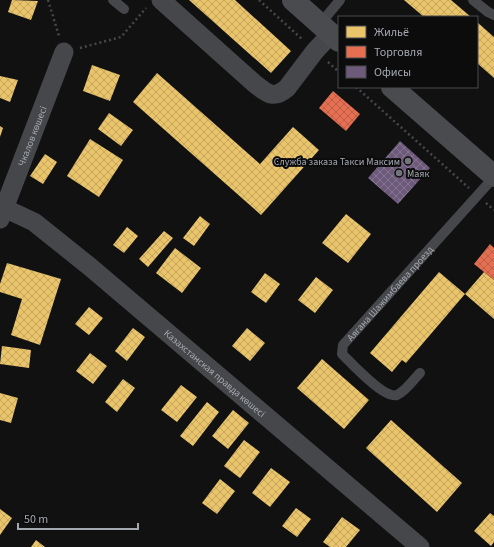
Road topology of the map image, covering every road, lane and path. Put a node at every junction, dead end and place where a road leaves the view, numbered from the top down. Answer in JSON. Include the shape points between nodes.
{"nodes":[{"id":1,"x":48,"y":0,"type":"edge"},
{"id":2,"x":114,"y":0,"type":"edge"},
{"id":3,"x":259,"y":0,"type":"edge"},
{"id":4,"x":293,"y":0,"type":"edge"},
{"id":5,"x":340,"y":0,"type":"edge"},
{"id":6,"x":473,"y":0,"type":"edge"},
{"id":7,"x":154,"y":3,"type":"edge"},
{"id":8,"x":124,"y":9,"type":"dead end"},
{"id":9,"x":494,"y":15,"type":"edge"},
{"id":10,"x":330,"y":33,"type":"edge"},
{"id":11,"x":315,"y":51,"type":"junction"},
{"id":12,"x":64,"y":52,"type":"junction"},
{"id":13,"x":338,"y":71,"type":"edge"},
{"id":14,"x":357,"y":88,"type":"edge"},
{"id":15,"x":393,"y":88,"type":"edge"},
{"id":16,"x":494,"y":176,"type":"edge"},
{"id":17,"x":477,"y":195,"type":"junction"},
{"id":18,"x":494,"y":210,"type":"edge"},
{"id":19,"x":2,"y":214,"type":"edge"},
{"id":20,"x":420,"y":373,"type":"dead end"},
{"id":21,"x":420,"y":547,"type":"edge"}],
"edges":[{"from":1,"to":12,"type":"path"},
{"from":2,"to":8,"type":"lane"},
{"from":3,"to":11,"type":"path"},
{"from":4,"to":10,"type":"main road"},
{"from":5,"to":10,"type":"lane"},
{"from":6,"to":9,"type":"lane"},
{"from":7,"to":11,"type":"street","via":[[267,93],[276,94],[287,88]]},
{"from":7,"to":12,"type":"path","via":[[121,37]]},
{"from":10,"to":11,"type":"street"},
{"from":11,"to":13,"type":"path"},
{"from":12,"to":19,"type":"street","name":"Чкалов көшесі"},
{"from":14,"to":17,"type":"path"},
{"from":15,"to":16,"type":"main road"},
{"from":16,"to":17,"type":"lane","name":"Аягана Шажимбаева проезд"},
{"from":17,"to":18,"type":"path"},
{"from":17,"to":20,"type":"lane","name":"Аягана Шажимбаева проезд","via":[[344,345],[342,354],[389,395],[394,396],[403,391]]},
{"from":19,"to":21,"type":"street","name":"Казахстанская правда көшесі","via":[[34,222]]}]}
